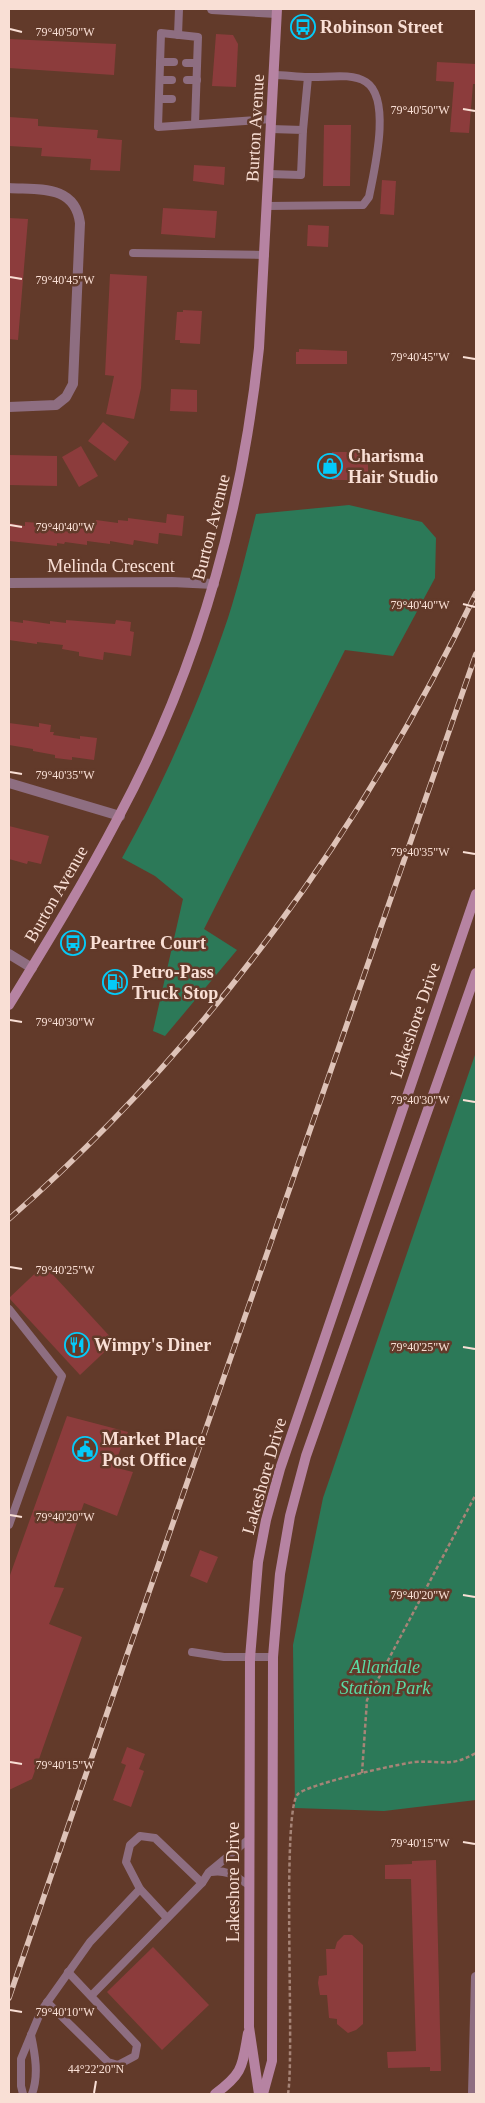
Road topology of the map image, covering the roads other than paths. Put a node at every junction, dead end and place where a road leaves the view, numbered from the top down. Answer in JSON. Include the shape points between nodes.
{"nodes":[{"id":1,"x":179,"y":9,"type":"edge"},
{"id":2,"x":212,"y":9,"type":"edge"},
{"id":3,"x":276,"y":11,"type":"edge"},
{"id":4,"x":178,"y":35,"type":"junction"},
{"id":5,"x":160,"y":62,"type":"junction"},
{"id":6,"x":174,"y":62,"type":"dead end"},
{"id":7,"x":186,"y":63,"type":"dead end"},
{"id":8,"x":197,"y":63,"type":"junction"},
{"id":9,"x":274,"y":75,"type":"junction"},
{"id":10,"x":308,"y":77,"type":"junction"},
{"id":11,"x":160,"y":80,"type":"junction"},
{"id":12,"x":172,"y":80,"type":"dead end"},
{"id":13,"x":186,"y":80,"type":"dead end"},
{"id":14,"x":197,"y":80,"type":"junction"},
{"id":15,"x":172,"y":99,"type":"dead end"},
{"id":16,"x":186,"y":99,"type":"dead end"},
{"id":17,"x":159,"y":100,"type":"junction"},
{"id":18,"x":196,"y":100,"type":"junction"},
{"id":19,"x":195,"y":124,"type":"junction"},
{"id":20,"x":271,"y":124,"type":"junction"},
{"id":21,"x":303,"y":130,"type":"junction"},
{"id":22,"x":269,"y":174,"type":"junction"},
{"id":23,"x":9,"y":188,"type":"edge"},
{"id":24,"x":267,"y":206,"type":"junction"},
{"id":25,"x":133,"y":253,"type":"dead end"},
{"id":26,"x":265,"y":256,"type":"junction"},
{"id":27,"x":9,"y":407,"type":"edge"},
{"id":28,"x":9,"y":583,"type":"edge"},
{"id":29,"x":214,"y":584,"type":"junction"},
{"id":30,"x":9,"y":782,"type":"edge"},
{"id":31,"x":120,"y":816,"type":"junction"},
{"id":32,"x":476,"y":894,"type":"edge"},
{"id":33,"x":9,"y":954,"type":"edge"},
{"id":34,"x":32,"y":968,"type":"junction"},
{"id":35,"x":476,"y":973,"type":"edge"},
{"id":36,"x":9,"y":1006,"type":"edge"},
{"id":37,"x":9,"y":1309,"type":"edge"},
{"id":38,"x":9,"y":1525,"type":"edge"},
{"id":39,"x":192,"y":1652,"type":"dead end"},
{"id":40,"x":273,"y":1657,"type":"junction"},
{"id":41,"x":250,"y":1658,"type":"junction"},
{"id":42,"x":249,"y":1839,"type":"junction"},
{"id":43,"x":209,"y":1872,"type":"junction"},
{"id":44,"x":202,"y":1884,"type":"junction"},
{"id":45,"x":250,"y":1885,"type":"junction"},
{"id":46,"x":140,"y":1890,"type":"junction"},
{"id":47,"x":167,"y":1918,"type":"junction"},
{"id":48,"x":68,"y":1972,"type":"junction"},
{"id":49,"x":476,"y":1977,"type":"edge"},
{"id":50,"x":91,"y":1996,"type":"junction"},
{"id":51,"x":47,"y":2002,"type":"junction"},
{"id":52,"x":249,"y":2027,"type":"junction"},
{"id":53,"x":31,"y":2035,"type":"junction"},
{"id":54,"x":23,"y":2094,"type":"edge"},
{"id":55,"x":32,"y":2094,"type":"edge"},
{"id":56,"x":215,"y":2094,"type":"edge"},
{"id":57,"x":259,"y":2094,"type":"edge"},
{"id":58,"x":263,"y":2094,"type":"edge"},
{"id":59,"x":473,"y":2094,"type":"edge"}],
"edges":[{"from":1,"to":4,"type":"lane"},
{"from":2,"to":3,"type":"street"},
{"from":3,"to":9,"type":"main road","name":"Burton Avenue"},
{"from":4,"to":5,"type":"lane","via":[[162,33]]},
{"from":4,"to":8,"type":"lane","via":[[198,37]]},
{"from":5,"to":6,"type":"lane"},
{"from":5,"to":11,"type":"lane"},
{"from":7,"to":8,"type":"lane"},
{"from":8,"to":14,"type":"lane"},
{"from":9,"to":10,"type":"lane"},
{"from":9,"to":20,"type":"main road","name":"Burton Avenue"},
{"from":10,"to":21,"type":"lane"},
{"from":10,"to":24,"type":"lane","via":[[350,77],[366,82],[376,92],[381,131],[369,197],[363,204]]},
{"from":11,"to":12,"type":"lane"},
{"from":11,"to":17,"type":"lane"},
{"from":13,"to":14,"type":"lane"},
{"from":14,"to":18,"type":"lane"},
{"from":15,"to":17,"type":"lane"},
{"from":16,"to":18,"type":"lane"},
{"from":17,"to":19,"type":"lane","via":[[158,127]]},
{"from":18,"to":19,"type":"lane"},
{"from":19,"to":20,"type":"lane"},
{"from":20,"to":21,"type":"lane"},
{"from":20,"to":22,"type":"main road","name":"Burton Avenue"},
{"from":21,"to":22,"type":"lane","via":[[301,175]]},
{"from":22,"to":24,"type":"main road","name":"Burton Avenue"},
{"from":23,"to":27,"type":"street","via":[[59,193],[75,206],[80,223],[70,391],[56,405]]},
{"from":24,"to":26,"type":"main road","name":"Burton Avenue"},
{"from":25,"to":26,"type":"lane"},
{"from":26,"to":29,"type":"main road","name":"Burton Avenue","via":[[254,403],[236,499]]},
{"from":28,"to":29,"type":"street","name":"Melinda Crescent"},
{"from":29,"to":31,"type":"main road","name":"Burton Avenue","via":[[166,716]]},
{"from":30,"to":31,"type":"street"},
{"from":31,"to":34,"type":"main road","name":"Burton Avenue"},
{"from":32,"to":41,"type":"main road","name":"Lakeshore Drive","via":[[280,1469],[258,1562]]},
{"from":33,"to":34,"type":"street"},
{"from":34,"to":36,"type":"main road","name":"Burton Avenue"},
{"from":35,"to":40,"type":"main road","name":"Lakeshore Drive","via":[[306,1456],[290,1516],[280,1574]]},
{"from":37,"to":38,"type":"lane","via":[[62,1376]]},
{"from":39,"to":41,"type":"lane"},
{"from":40,"to":41,"type":"lane"},
{"from":40,"to":58,"type":"main road","name":"Lakeshore Drive","via":[[272,2061]]},
{"from":41,"to":42,"type":"main road","name":"Lakeshore Drive"},
{"from":42,"to":43,"type":"lane"},
{"from":42,"to":45,"type":"main road","name":"Lakeshore Drive"},
{"from":43,"to":44,"type":"lane"},
{"from":43,"to":45,"type":"lane","via":[[221,1870]]},
{"from":44,"to":46,"type":"lane","via":[[155,1838],[140,1836],[130,1845],[126,1862]]},
{"from":44,"to":47,"type":"lane"},
{"from":45,"to":52,"type":"main road","name":"Lakeshore Drive"},
{"from":46,"to":47,"type":"lane"},
{"from":46,"to":48,"type":"lane","via":[[90,1942]]},
{"from":47,"to":50,"type":"lane"},
{"from":48,"to":50,"type":"lane"},
{"from":48,"to":51,"type":"lane"},
{"from":49,"to":59,"type":"street"},
{"from":50,"to":51,"type":"lane","via":[[137,2045],[135,2056],[118,2065],[108,2062]]},
{"from":51,"to":53,"type":"lane"},
{"from":52,"to":56,"type":"main road","via":[[241,2071]]},
{"from":52,"to":57,"type":"main road","name":"Lakeshore Drive"},
{"from":53,"to":54,"type":"lane","via":[[21,2059]]},
{"from":53,"to":55,"type":"lane","via":[[36,2085]]}]}
